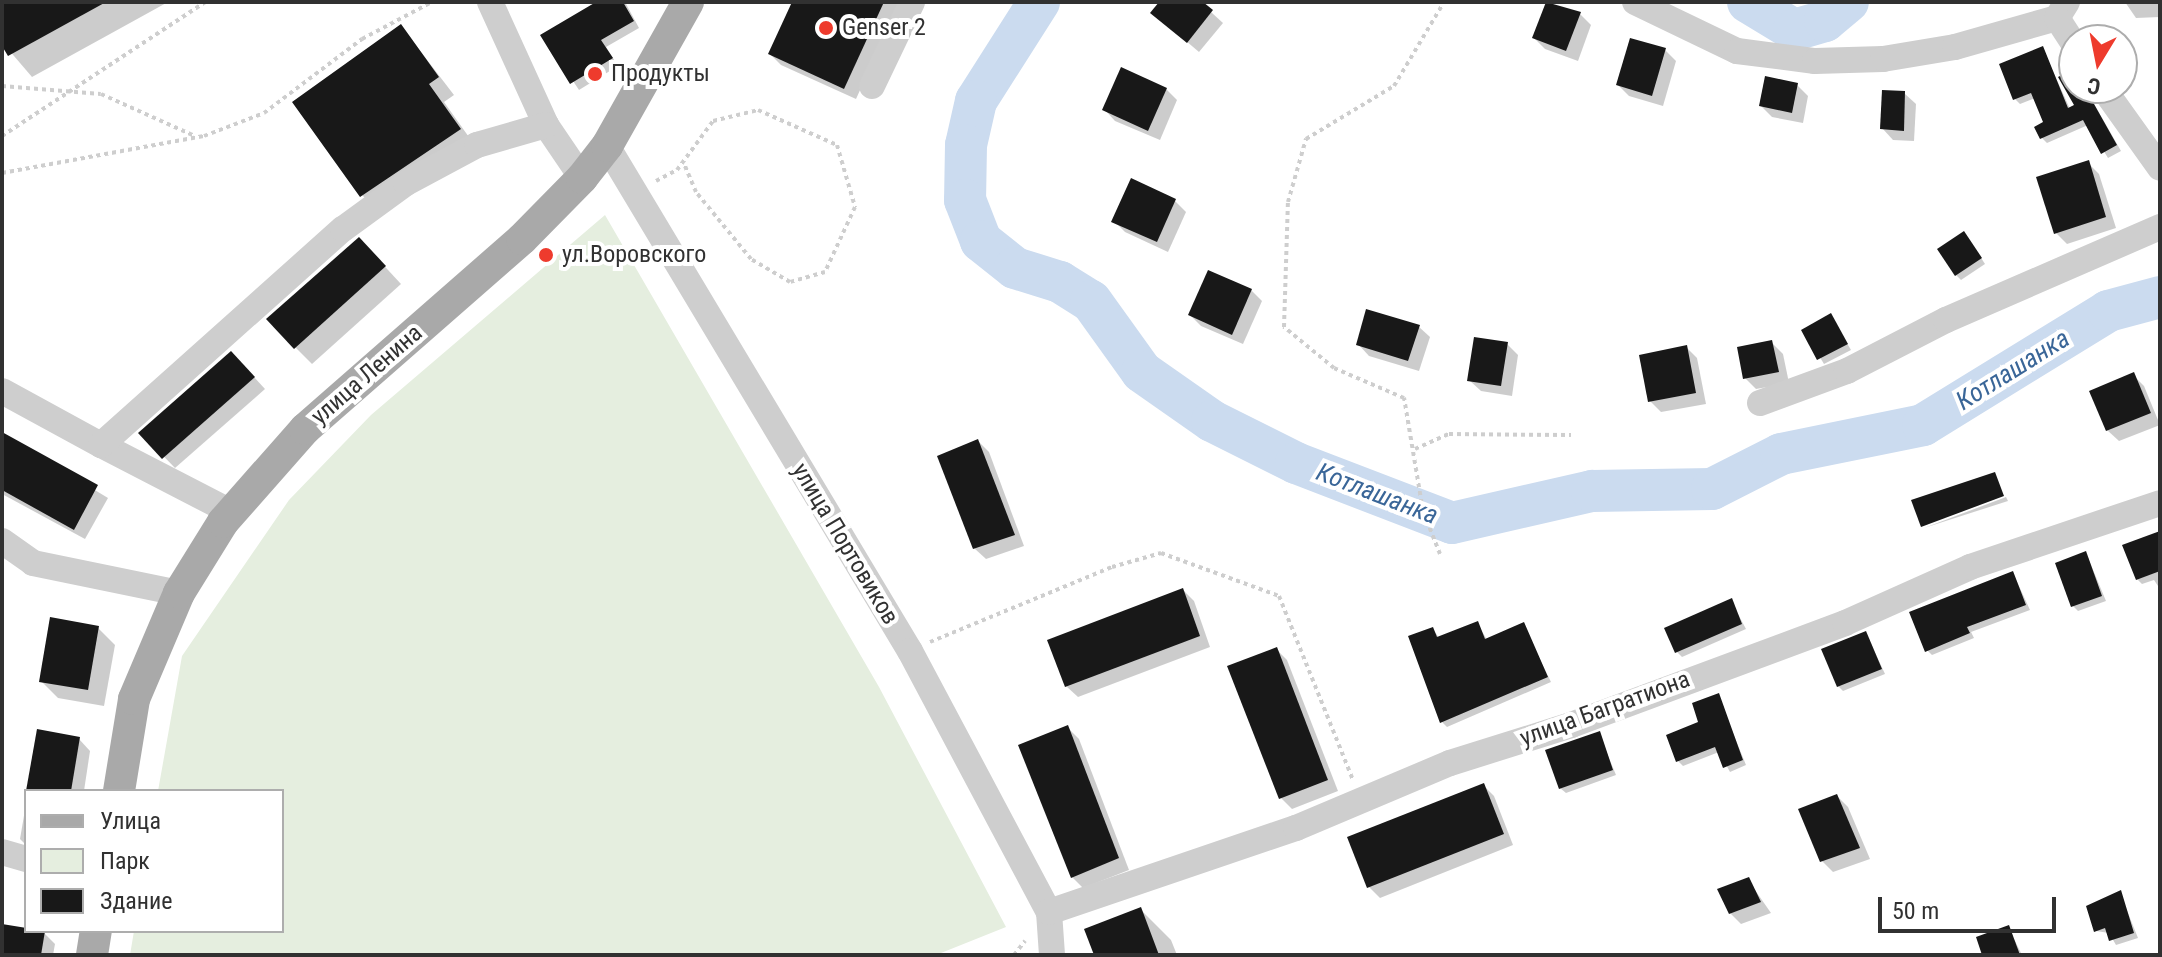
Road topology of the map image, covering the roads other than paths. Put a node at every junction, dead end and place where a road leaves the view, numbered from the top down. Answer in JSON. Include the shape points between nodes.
{"nodes":[{"id":1,"x":490,"y":2,"type":"edge"},
{"id":2,"x":688,"y":2,"type":"edge"},
{"id":3,"x":912,"y":2,"type":"edge"},
{"id":4,"x":1635,"y":2,"type":"edge"},
{"id":5,"x":2062,"y":10,"type":"edge"},
{"id":6,"x":872,"y":86,"type":"dead end"},
{"id":7,"x":2114,"y":104,"type":"edge"},
{"id":8,"x":546,"y":125,"type":"junction"},
{"id":9,"x":607,"y":146,"type":"junction"},
{"id":10,"x":2160,"y":168,"type":"edge"},
{"id":11,"x":582,"y":178,"type":"junction"},
{"id":12,"x":2160,"y":227,"type":"edge"},
{"id":13,"x":2,"y":391,"type":"edge"},
{"id":14,"x":1760,"y":403,"type":"dead end"},
{"id":15,"x":101,"y":445,"type":"junction"},
{"id":16,"x":2160,"y":503,"type":"edge"},
{"id":17,"x":231,"y":512,"type":"junction"},
{"id":18,"x":2,"y":541,"type":"edge"},
{"id":19,"x":179,"y":593,"type":"junction"},
{"id":20,"x":119,"y":789,"type":"edge"},
{"id":21,"x":2,"y":852,"type":"edge"},
{"id":22,"x":24,"y":858,"type":"edge"},
{"id":23,"x":1049,"y":912,"type":"junction"},
{"id":24,"x":96,"y":933,"type":"edge"},
{"id":25,"x":92,"y":955,"type":"edge"},
{"id":26,"x":1052,"y":955,"type":"edge"}],
"edges":[{"from":1,"to":8,"type":"street"},
{"from":2,"to":9,"type":"main road","name":"улица Ленина"},
{"from":3,"to":6,"type":"street"},
{"from":4,"to":5,"type":"street","via":[[1737,51],[1815,61],[1883,59],[1955,47]]},
{"from":7,"to":10,"type":"street"},
{"from":8,"to":11,"type":"street"},
{"from":8,"to":15,"type":"street","via":[[477,145],[406,183],[343,229]]},
{"from":9,"to":11,"type":"main road","name":"улица Ленина"},
{"from":9,"to":23,"type":"street","name":"улица Портовиков","via":[[910,651]]},
{"from":11,"to":17,"type":"main road","name":"улица Ленина","via":[[522,239],[305,429]]},
{"from":12,"to":14,"type":"street","via":[[1946,320],[1847,371]]},
{"from":13,"to":15,"type":"street"},
{"from":15,"to":17,"type":"street"},
{"from":16,"to":23,"type":"street","name":"улица Багратиона","via":[[1970,567],[1845,623]]},
{"from":17,"to":19,"type":"main road","name":"улица Ленина"},
{"from":18,"to":19,"type":"street","via":[[33,563]]},
{"from":19,"to":20,"type":"main road","name":"улица Ленина","via":[[134,699]]},
{"from":21,"to":22,"type":"street"},
{"from":23,"to":26,"type":"street","name":"улица Портовиков"},
{"from":24,"to":25,"type":"main road"}]}
